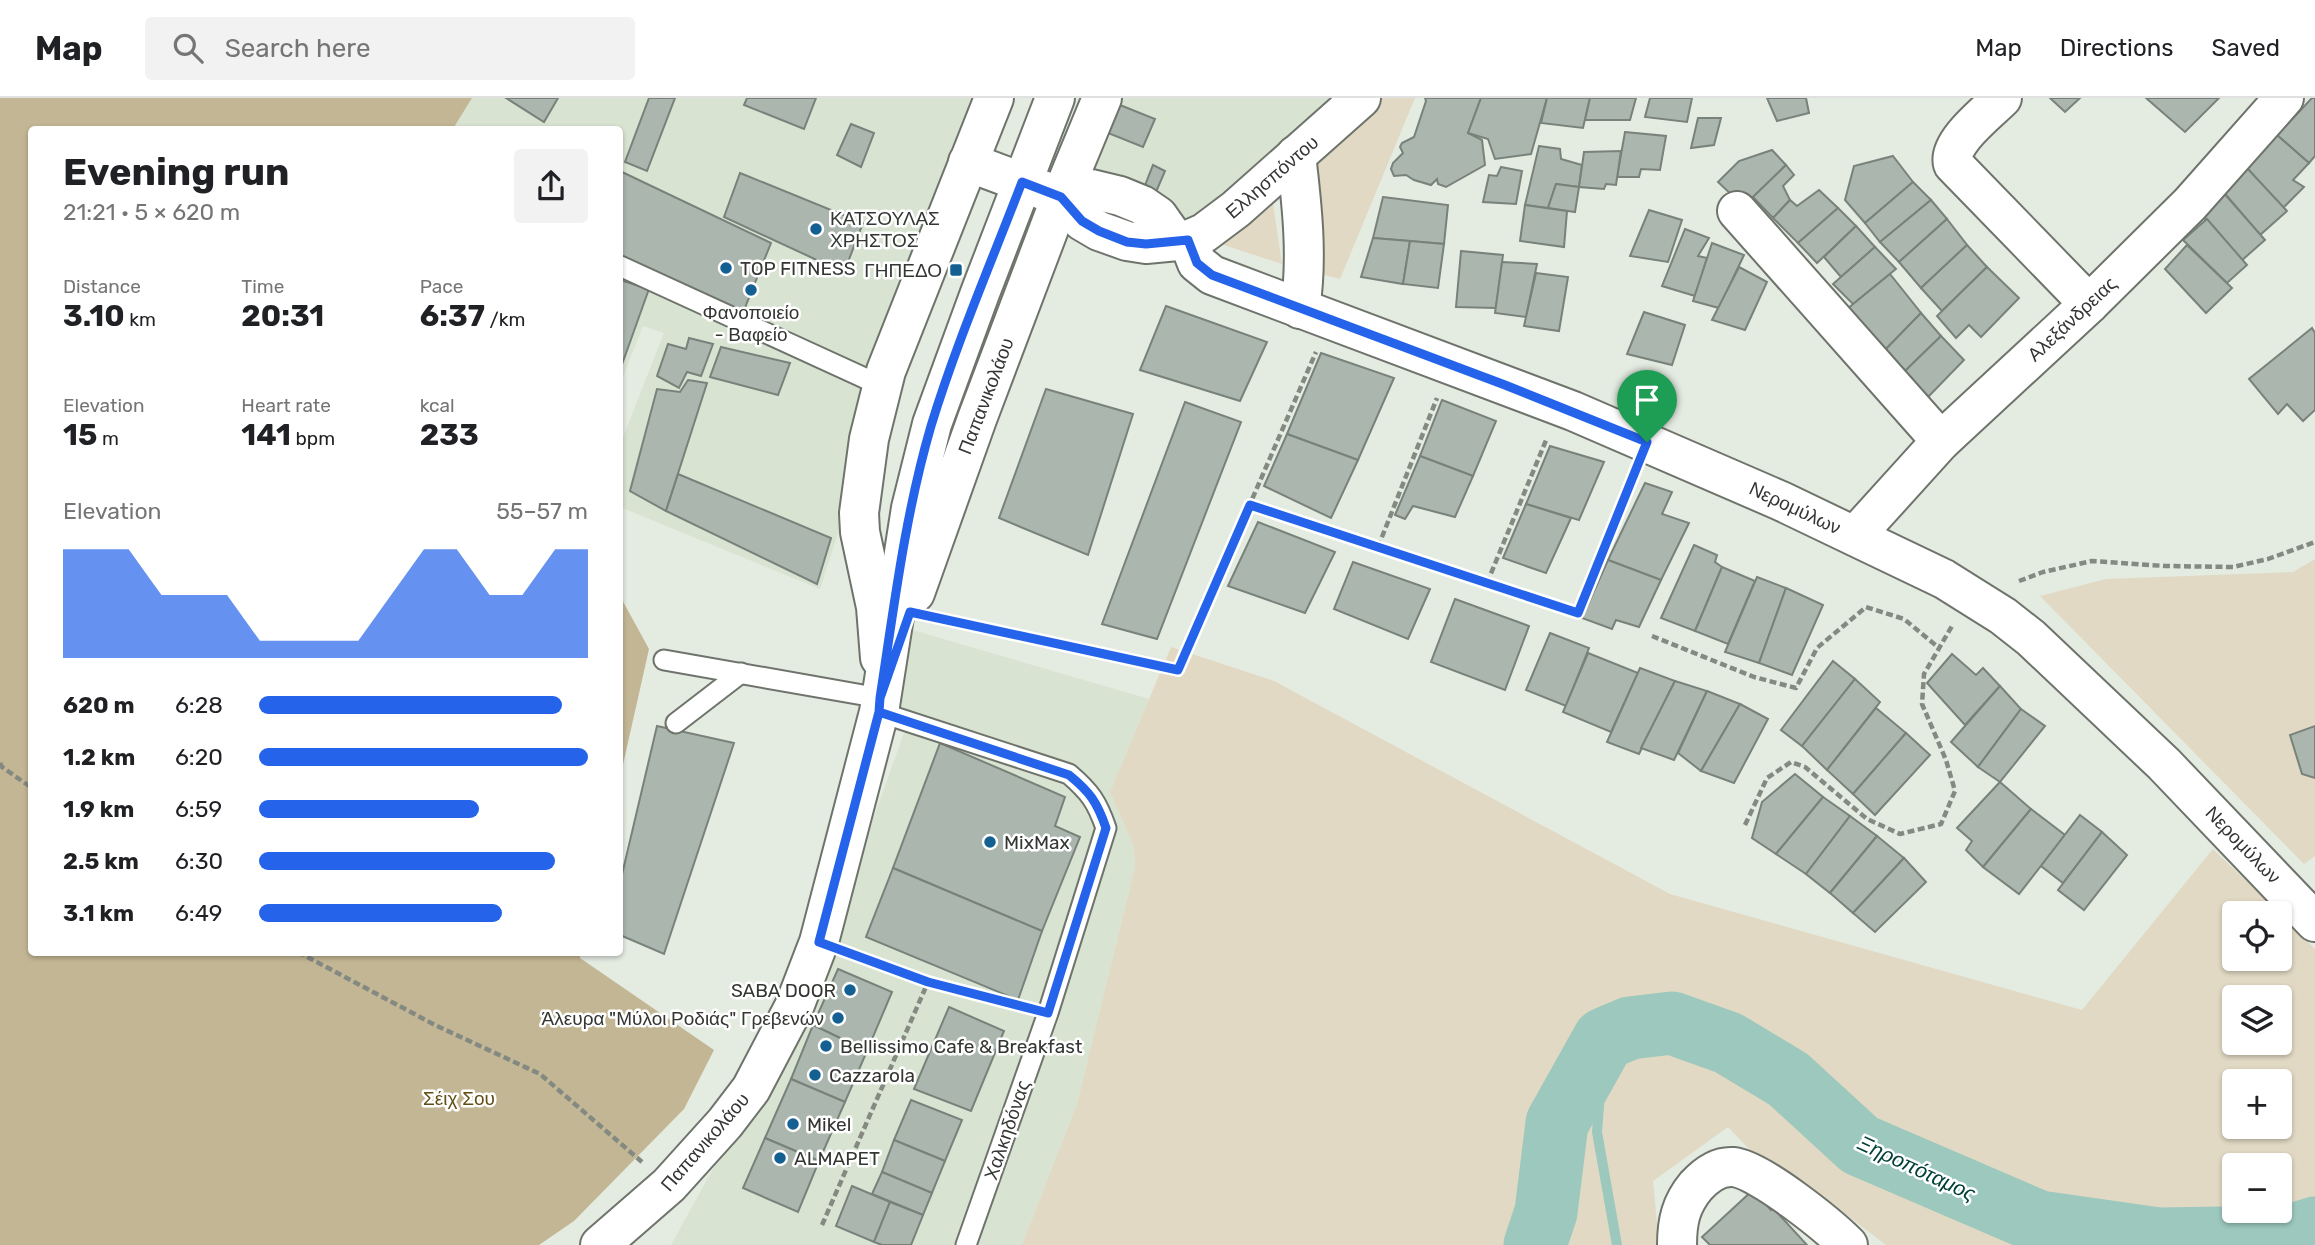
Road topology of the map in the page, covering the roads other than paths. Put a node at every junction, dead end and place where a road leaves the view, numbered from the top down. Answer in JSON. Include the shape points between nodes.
{"nodes":[{"id":1,"x":994,"y":98,"type":"edge"},
{"id":2,"x":1055,"y":98,"type":"edge"},
{"id":3,"x":1102,"y":98,"type":"edge"},
{"id":4,"x":1361,"y":98,"type":"edge"},
{"id":5,"x":2002,"y":98,"type":"edge"},
{"id":6,"x":2284,"y":98,"type":"edge"},
{"id":7,"x":1296,"y":155,"type":"junction"},
{"id":8,"x":968,"y":162,"type":"junction"},
{"id":9,"x":1022,"y":182,"type":"junction"},
{"id":10,"x":1061,"y":197,"type":"junction"},
{"id":11,"x":1737,"y":211,"type":"dead end"},
{"id":12,"x":1182,"y":240,"type":"junction"},
{"id":13,"x":623,"y":267,"type":"edge"},
{"id":14,"x":2089,"y":304,"type":"junction"},
{"id":15,"x":1315,"y":314,"type":"junction"},
{"id":16,"x":882,"y":386,"type":"junction"},
{"id":17,"x":1941,"y":441,"type":"junction"},
{"id":18,"x":1855,"y":536,"type":"junction"},
{"id":19,"x":664,"y":660,"type":"dead end"},
{"id":20,"x":741,"y":673,"type":"junction"},
{"id":21,"x":880,"y":705,"type":"junction"},
{"id":22,"x":676,"y":723,"type":"dead end"},
{"id":23,"x":2309,"y":905,"type":"edge"},
{"id":24,"x":600,"y":1245,"type":"edge"},
{"id":25,"x":966,"y":1245,"type":"edge"},
{"id":26,"x":1677,"y":1245,"type":"edge"},
{"id":27,"x":1848,"y":1245,"type":"edge"}],
"edges":[{"from":1,"to":8,"type":"street"},
{"from":2,"to":9,"type":"street","name":"Παπανικολάου"},
{"from":3,"to":10,"type":"street","name":"Παπανικολάου"},
{"from":4,"to":7,"type":"street","name":"Ελλησπόντου"},
{"from":5,"to":14,"type":"street","via":[[1960,140],[1953,151],[1953,164]]},
{"from":6,"to":14,"type":"street","name":"Αλεξάνδρειας","via":[[2190,204]]},
{"from":7,"to":12,"type":"street","name":"Ελλησπόντου","via":[[1205,233]]},
{"from":7,"to":15,"type":"street","via":[[1303,276]]},
{"from":8,"to":9,"type":"street"},
{"from":8,"to":16,"type":"street"},
{"from":9,"to":10,"type":"street"},
{"from":9,"to":21,"type":"street","name":"Παπανικολάου","via":[[925,449],[904,548]]},
{"from":10,"to":12,"type":"street","name":"Νερομύλων","via":[[1091,189],[1119,196],[1158,216]]},
{"from":10,"to":21,"type":"street","name":"Παπανικολάου","via":[[936,531]]},
{"from":11,"to":17,"type":"street"},
{"from":12,"to":15,"type":"street","name":"Νερομύλων","via":[[1207,272]]},
{"from":13,"to":16,"type":"lane"},
{"from":14,"to":17,"type":"street","name":"Αλεξάνδρειας"},
{"from":15,"to":18,"type":"street","name":"Νερομύλων","via":[[1560,406]]},
{"from":16,"to":21,"type":"street","via":[[859,513],[876,607]]},
{"from":17,"to":18,"type":"street","name":"Αλεξάνδρειας"},
{"from":18,"to":23,"type":"street","name":"Νερομύλων","via":[[1979,599],[2024,632]]},
{"from":19,"to":20,"type":"lane","name":"Χαλκηδόνας"},
{"from":20,"to":21,"type":"lane","name":"Χαλκηδόνας"},
{"from":20,"to":22,"type":"lane"},
{"from":21,"to":24,"type":"street","name":"Παπανικολάου","via":[[819,942],[794,1007],[751,1089],[725,1123],[669,1185]]},
{"from":21,"to":25,"type":"lane","name":"Χαλκηδόνας","via":[[1069,775],[1089,791],[1106,828],[1048,1013]]},
{"from":26,"to":27,"type":"street","via":[[1678,1218],[1691,1193],[1714,1171],[1730,1167],[1768,1183]]}]}
